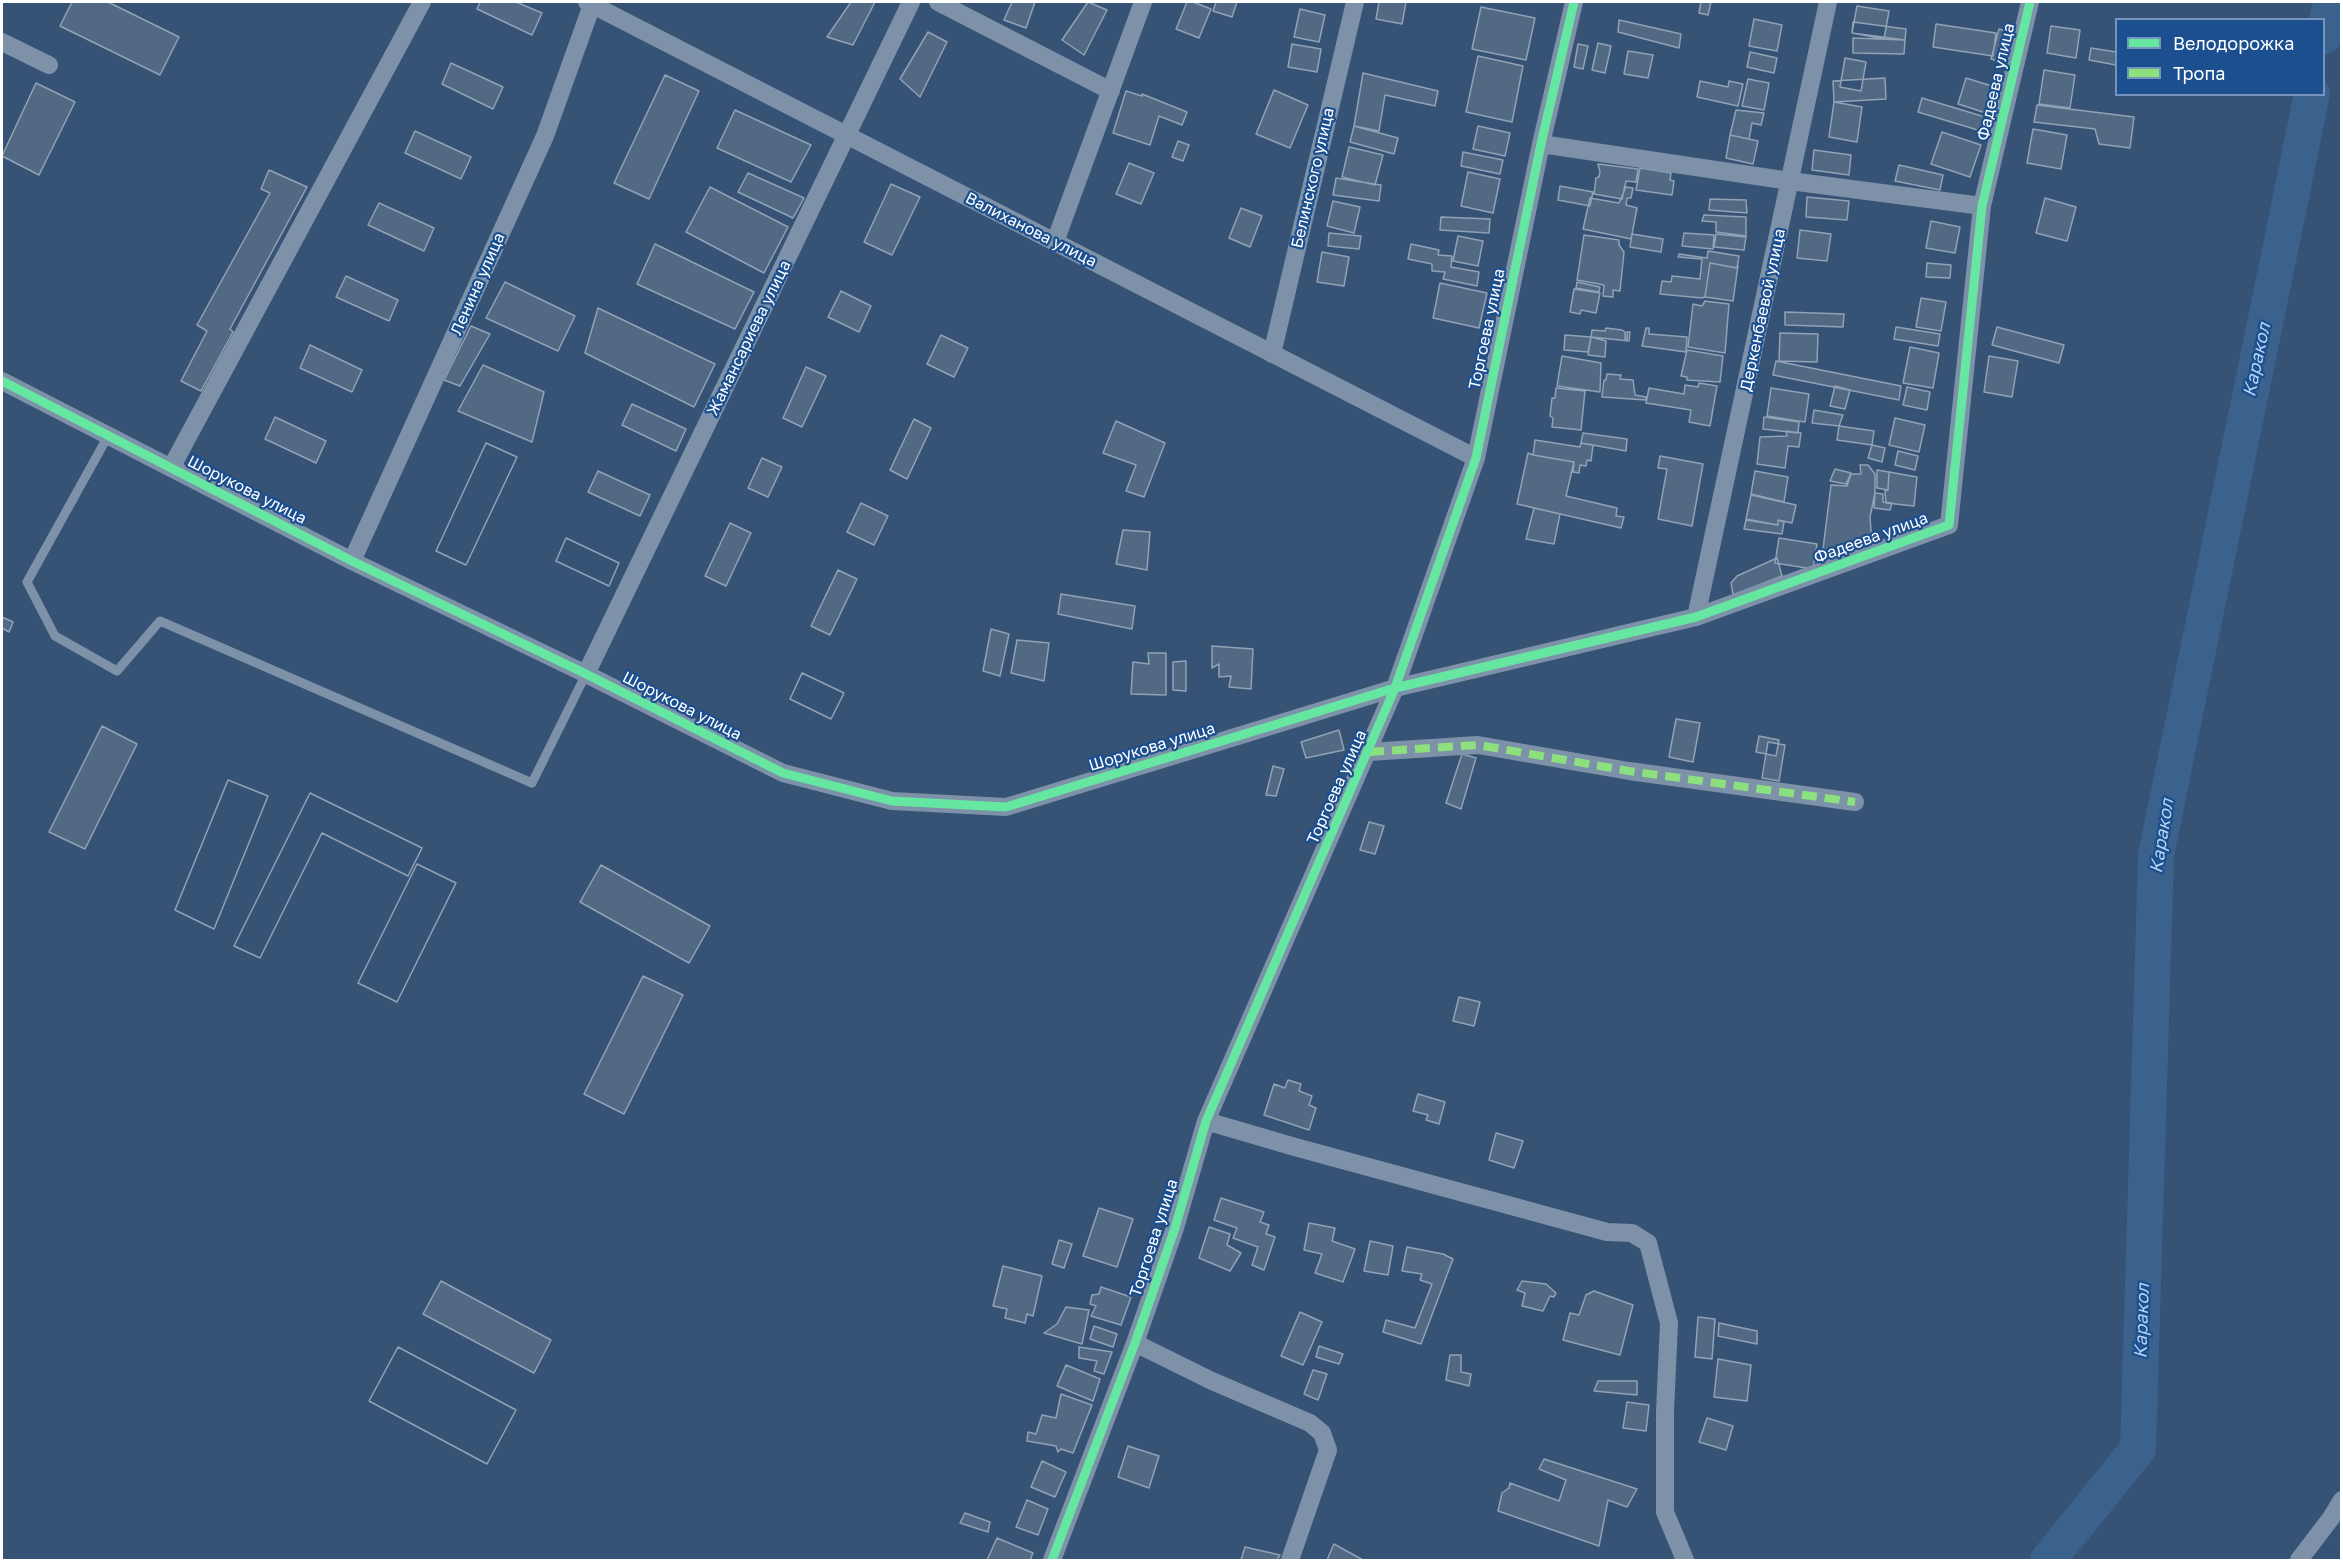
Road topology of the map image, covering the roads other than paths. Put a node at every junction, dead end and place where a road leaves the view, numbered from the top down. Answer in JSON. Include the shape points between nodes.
{"nodes":[{"id":1,"x":422,"y":2,"type":"edge"},
{"id":2,"x":591,"y":2,"type":"edge"},
{"id":3,"x":912,"y":2,"type":"edge"},
{"id":4,"x":938,"y":2,"type":"edge"},
{"id":5,"x":1143,"y":2,"type":"edge"},
{"id":6,"x":1355,"y":2,"type":"edge"},
{"id":7,"x":1574,"y":2,"type":"edge"},
{"id":8,"x":1828,"y":2,"type":"edge"},
{"id":9,"x":2030,"y":2,"type":"edge"},
{"id":10,"x":2,"y":42,"type":"edge"},
{"id":11,"x":49,"y":65,"type":"dead end"},
{"id":12,"x":1110,"y":91,"type":"junction"},
{"id":13,"x":847,"y":134,"type":"junction"},
{"id":14,"x":1541,"y":144,"type":"junction"},
{"id":15,"x":1790,"y":181,"type":"junction"},
{"id":16,"x":1982,"y":206,"type":"junction"},
{"id":17,"x":1055,"y":242,"type":"junction"},
{"id":18,"x":1272,"y":354,"type":"junction"},
{"id":19,"x":2,"y":381,"type":"edge"},
{"id":20,"x":108,"y":436,"type":"junction"},
{"id":21,"x":1476,"y":458,"type":"junction"},
{"id":22,"x":171,"y":468,"type":"junction"},
{"id":23,"x":352,"y":561,"type":"junction"},
{"id":24,"x":1696,"y":618,"type":"junction"},
{"id":25,"x":586,"y":674,"type":"junction"},
{"id":26,"x":1395,"y":688,"type":"junction"},
{"id":27,"x":1369,"y":752,"type":"junction"},
{"id":28,"x":1855,"y":802,"type":"dead end"},
{"id":29,"x":1206,"y":1121,"type":"junction"},
{"id":30,"x":1135,"y":1343,"type":"junction"},
{"id":31,"x":2342,"y":1500,"type":"edge"},
{"id":32,"x":1052,"y":1560,"type":"edge"},
{"id":33,"x":1290,"y":1560,"type":"edge"},
{"id":34,"x":1685,"y":1560,"type":"edge"},
{"id":35,"x":2299,"y":1560,"type":"edge"}],
"edges":[{"from":1,"to":22,"type":"street"},
{"from":2,"to":13,"type":"street","name":"Валиханова улица"},
{"from":2,"to":23,"type":"street","name":"Ленина улица","via":[[545,136]]},
{"from":3,"to":13,"type":"street","name":"Жамансариева улица"},
{"from":4,"to":12,"type":"street"},
{"from":5,"to":12,"type":"street"},
{"from":6,"to":18,"type":"street","name":"Белинского улица"},
{"from":7,"to":14,"type":"street","name":"Торгоева улица"},
{"from":8,"to":15,"type":"street","name":"Деркенбаевой улица"},
{"from":9,"to":16,"type":"street","name":"Фадеева улица"},
{"from":10,"to":11,"type":"street"},
{"from":12,"to":17,"type":"street"},
{"from":13,"to":17,"type":"street","name":"Валиханова улица"},
{"from":13,"to":25,"type":"street","name":"Жамансариева улица"},
{"from":14,"to":15,"type":"street"},
{"from":14,"to":21,"type":"street","name":"Торгоева улица"},
{"from":15,"to":16,"type":"street"},
{"from":15,"to":24,"type":"street","name":"Деркенбаевой улица"},
{"from":16,"to":24,"type":"street","name":"Фадеева улица","via":[[1949,525]]},
{"from":17,"to":18,"type":"street","name":"Валиханова улица"},
{"from":18,"to":21,"type":"street","name":"Валиханова улица"},
{"from":19,"to":20,"type":"street","name":"Шорукова улица"},
{"from":20,"to":22,"type":"street","name":"Шорукова улица"},
{"from":20,"to":25,"type":"lane","via":[[27,582],[55,636],[117,671],[160,621],[532,783]]},
{"from":21,"to":26,"type":"street","name":"Торгоева улица"},
{"from":22,"to":23,"type":"street","name":"Шорукова улица"},
{"from":23,"to":25,"type":"street","name":"Шорукова улица"},
{"from":24,"to":26,"type":"street","name":"Фадеева улица"},
{"from":25,"to":26,"type":"street","name":"Шорукова улица","via":[[783,773],[892,801],[1006,807]]},
{"from":26,"to":27,"type":"street","name":"Торгоева улица"},
{"from":27,"to":28,"type":"street","via":[[1478,745],[1629,771]]},
{"from":27,"to":29,"type":"street","name":"Торгоева улица"},
{"from":29,"to":30,"type":"street","name":"Торгоева улица","via":[[1175,1228]]},
{"from":29,"to":34,"type":"street","via":[[1607,1232],[1632,1233],[1648,1244],[1669,1323],[1665,1512]]},
{"from":30,"to":32,"type":"street","name":"Торгоева улица"},
{"from":30,"to":33,"type":"street","via":[[1310,1423],[1322,1434],[1328,1450]]},
{"from":31,"to":35,"type":"street"}]}
